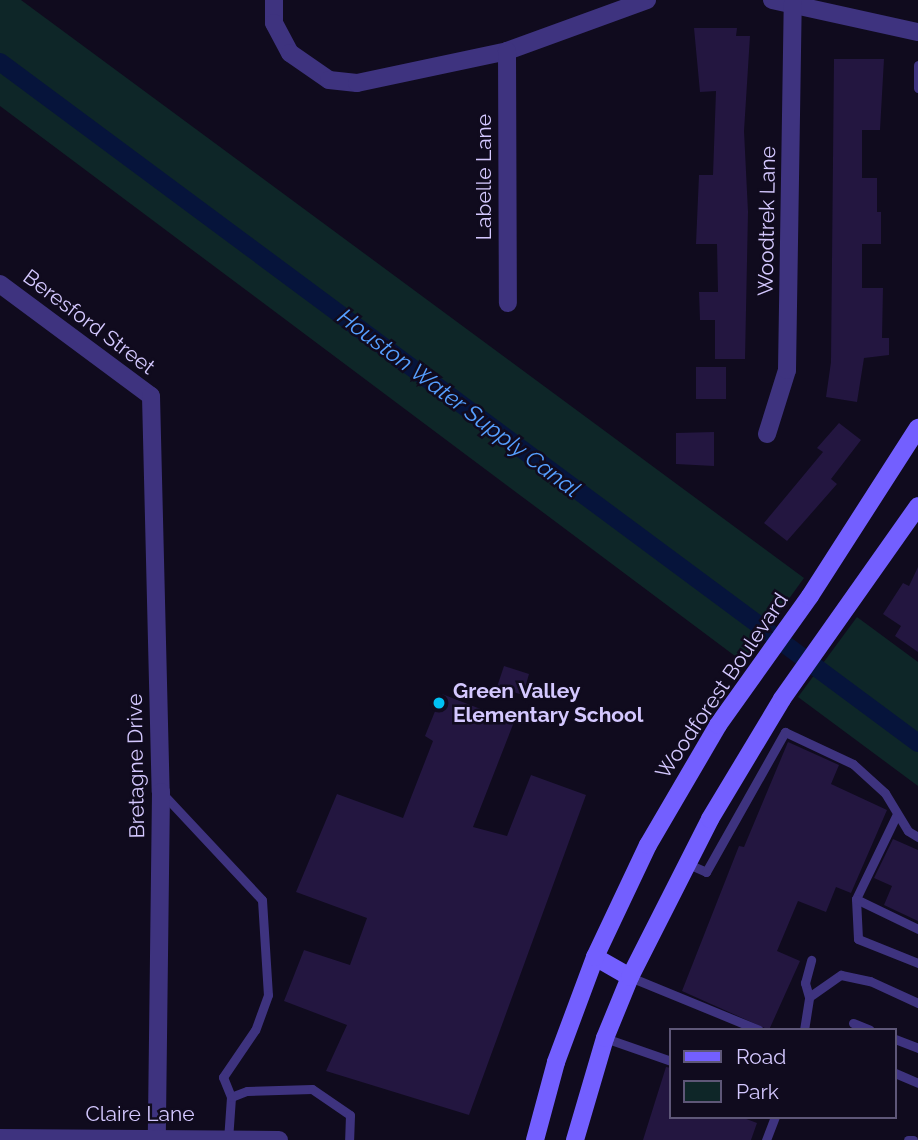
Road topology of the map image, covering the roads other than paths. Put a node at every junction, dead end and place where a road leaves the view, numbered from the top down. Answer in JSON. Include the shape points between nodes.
{"nodes":[{"id":1,"x":274,"y":0,"type":"edge"},
{"id":2,"x":647,"y":0,"type":"edge"},
{"id":3,"x":772,"y":0,"type":"edge"},
{"id":4,"x":793,"y":4,"type":"junction"},
{"id":5,"x":918,"y":32,"type":"edge"},
{"id":6,"x":507,"y":51,"type":"junction"},
{"id":7,"x":918,"y":65,"type":"edge"},
{"id":8,"x":918,"y":88,"type":"edge"},
{"id":9,"x":0,"y":284,"type":"edge"},
{"id":10,"x":508,"y":303,"type":"dead end"},
{"id":11,"x":151,"y":396,"type":"joint"},
{"id":12,"x":918,"y":428,"type":"edge"},
{"id":13,"x":766,"y":434,"type":"dead end"},
{"id":14,"x":918,"y":506,"type":"edge"},
{"id":15,"x":161,"y":792,"type":"junction"},
{"id":16,"x":897,"y":814,"type":"junction"},
{"id":17,"x":918,"y":837,"type":"edge"},
{"id":18,"x":687,"y":863,"type":"junction"},
{"id":19,"x":856,"y":899,"type":"junction"},
{"id":20,"x":918,"y":929,"type":"edge"},
{"id":21,"x":595,"y":957,"type":"junction"},
{"id":22,"x":811,"y":960,"type":"dead end"},
{"id":23,"x":918,"y":963,"type":"edge"},
{"id":24,"x":630,"y":977,"type":"junction"},
{"id":25,"x":809,"y":997,"type":"junction"},
{"id":26,"x":918,"y":1003,"type":"edge"},
{"id":27,"x":853,"y":1023,"type":"dead end"},
{"id":28,"x":754,"y":1028,"type":"edge"},
{"id":29,"x":804,"y":1028,"type":"edge"},
{"id":30,"x":865,"y":1028,"type":"edge"},
{"id":31,"x":605,"y":1038,"type":"junction"},
{"id":32,"x":897,"y":1041,"type":"edge"},
{"id":33,"x":918,"y":1048,"type":"edge"},
{"id":34,"x":670,"y":1061,"type":"edge"},
{"id":35,"x":897,"y":1074,"type":"edge"},
{"id":36,"x":918,"y":1083,"type":"edge"},
{"id":37,"x":231,"y":1097,"type":"junction"},
{"id":38,"x":774,"y":1119,"type":"edge"},
{"id":39,"x":169,"y":1137,"type":"edge"},
{"id":40,"x":0,"y":1138,"type":"edge"},
{"id":41,"x":228,"y":1138,"type":"edge"},
{"id":42,"x":279,"y":1140,"type":"edge"},
{"id":43,"x":349,"y":1140,"type":"edge"},
{"id":44,"x":535,"y":1140,"type":"edge"},
{"id":45,"x":575,"y":1140,"type":"edge"},
{"id":46,"x":766,"y":1140,"type":"edge"}],
"edges":[{"from":1,"to":6,"type":"street","via":[[279,38],[289,53],[329,80],[357,83]]},
{"from":2,"to":6,"type":"street"},
{"from":3,"to":4,"type":"street"},
{"from":4,"to":5,"type":"street"},
{"from":4,"to":13,"type":"street","name":"Woodtrek Lane","via":[[787,370]]},
{"from":6,"to":10,"type":"street","name":"Labelle Lane"},
{"from":7,"to":8,"type":"lane"},
{"from":9,"to":11,"type":"street","name":"Beresford Street"},
{"from":11,"to":15,"type":"street","name":"Bretagne Drive"},
{"from":12,"to":21,"type":"main road","name":"Woodforest Boulevard","via":[[688,774]]},
{"from":14,"to":18,"type":"main road","via":[[782,699]]},
{"from":15,"to":37,"type":"lane","via":[[262,900],[268,995],[255,1030],[223,1077]]},
{"from":15,"to":39,"type":"street","name":"Bretagne Drive"},
{"from":16,"to":17,"type":"lane"},
{"from":16,"to":18,"type":"lane","via":[[885,793],[853,764],[785,732],[706,872]]},
{"from":16,"to":19,"type":"lane"},
{"from":18,"to":24,"type":"main road"},
{"from":19,"to":20,"type":"lane"},
{"from":19,"to":23,"type":"lane","via":[[858,939]]},
{"from":21,"to":24,"type":"main road"},
{"from":21,"to":44,"type":"main road","name":"Woodforest Boulevard","via":[[556,1062]]},
{"from":22,"to":25,"type":"lane","via":[[805,983]]},
{"from":24,"to":28,"type":"lane"},
{"from":24,"to":31,"type":"main road"},
{"from":25,"to":26,"type":"lane","via":[[841,975],[870,981]]},
{"from":25,"to":29,"type":"lane"},
{"from":27,"to":30,"type":"lane"},
{"from":31,"to":34,"type":"lane"},
{"from":31,"to":45,"type":"main road"},
{"from":32,"to":33,"type":"lane"},
{"from":35,"to":36,"type":"lane"},
{"from":37,"to":41,"type":"lane"},
{"from":37,"to":43,"type":"lane","via":[[247,1091],[312,1089],[350,1115]]},
{"from":38,"to":46,"type":"lane"},
{"from":39,"to":40,"type":"street","name":"Claire Lane"},
{"from":39,"to":41,"type":"street","name":"Claire Lane"},
{"from":41,"to":42,"type":"street","name":"Claire Lane"}]}
